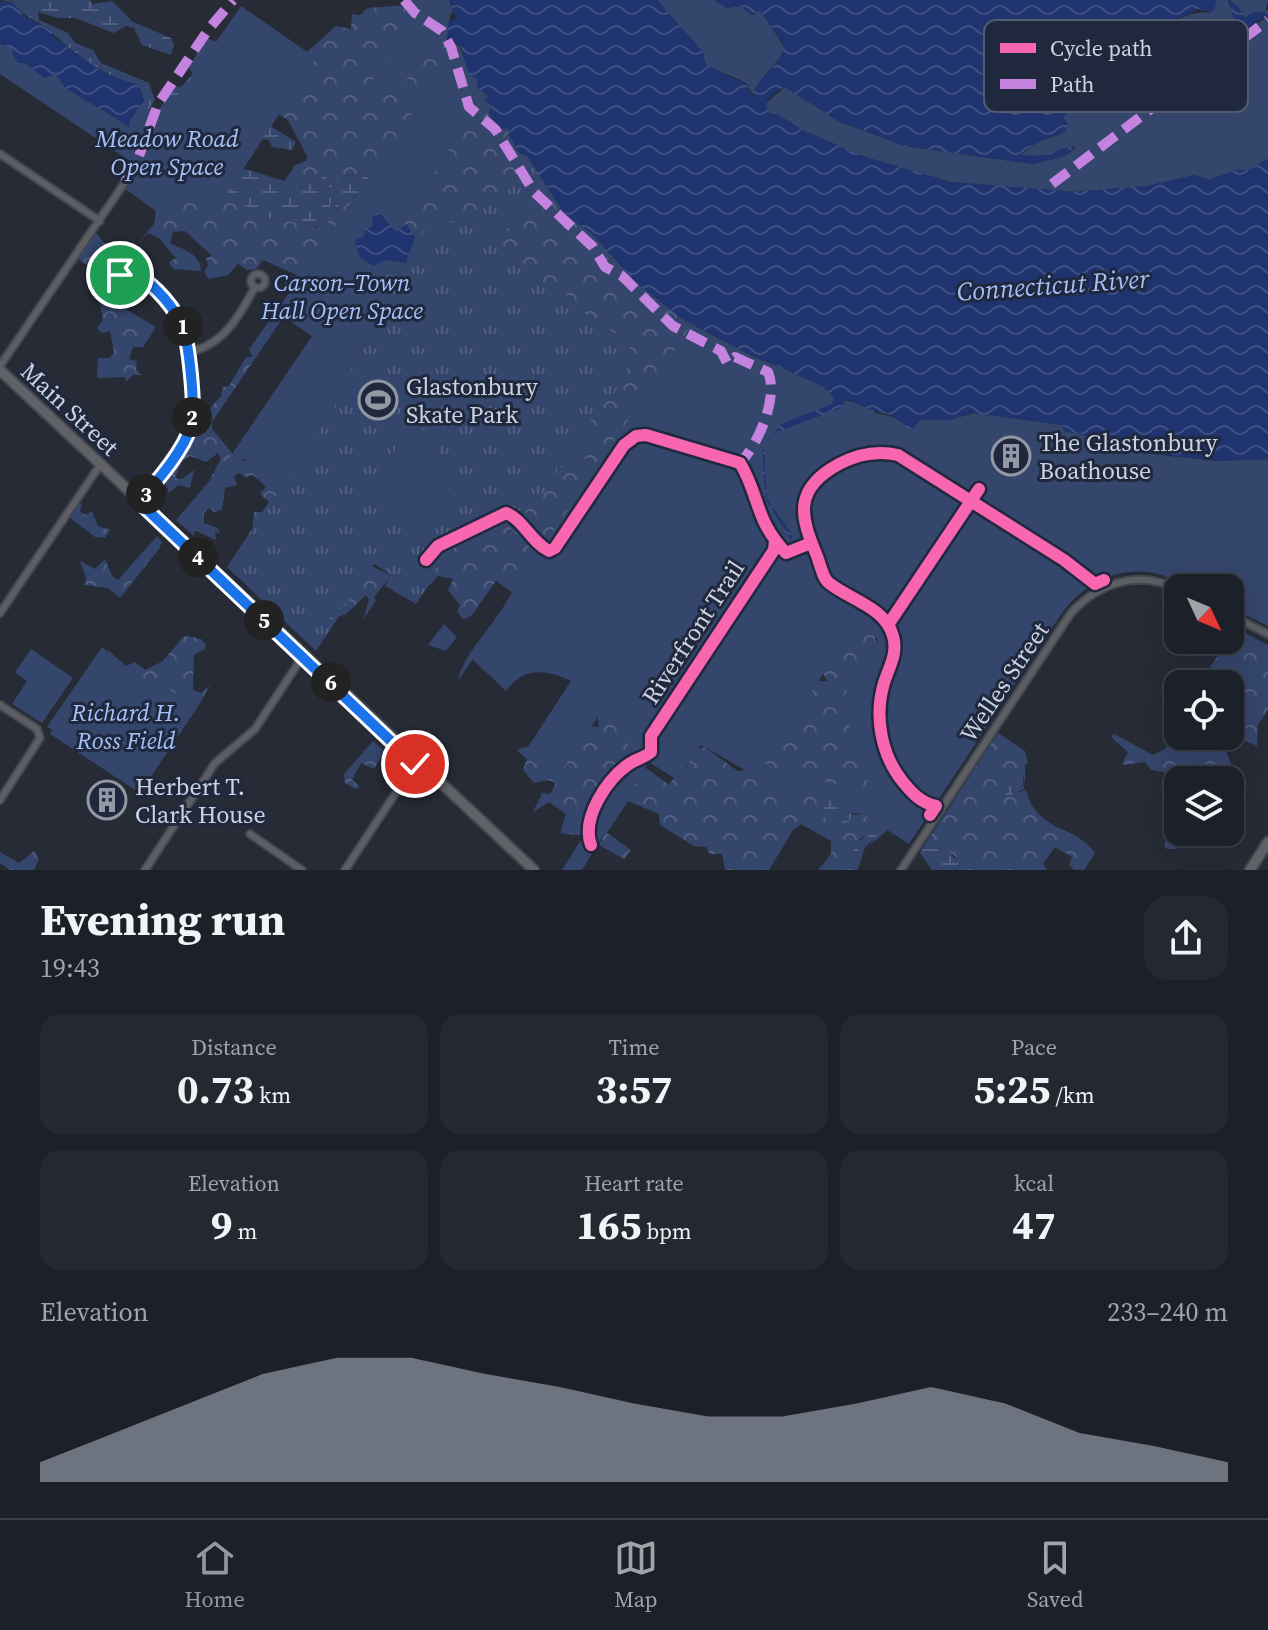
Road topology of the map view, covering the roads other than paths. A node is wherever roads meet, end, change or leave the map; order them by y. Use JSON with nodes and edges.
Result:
{"nodes":[{"id":1,"x":0,"y":154,"type":"edge"},
{"id":2,"x":125,"y":182,"type":"dead end"},
{"id":3,"x":100,"y":221,"type":"junction"},
{"id":4,"x":124,"y":270,"type":"dead end"},
{"id":5,"x":255,"y":287,"type":"dead end"},
{"id":6,"x":187,"y":352,"type":"junction"},
{"id":7,"x":0,"y":368,"type":"edge"},
{"id":8,"x":100,"y":465,"type":"junction"},
{"id":9,"x":139,"y":502,"type":"junction"},
{"id":10,"x":1164,"y":584,"type":"edge"},
{"id":11,"x":0,"y":613,"type":"edge"},
{"id":12,"x":1244,"y":622,"type":"edge"},
{"id":13,"x":1268,"y":634,"type":"edge"},
{"id":14,"x":303,"y":656,"type":"junction"},
{"id":15,"x":0,"y":705,"type":"edge"},
{"id":16,"x":416,"y":762,"type":"junction"},
{"id":17,"x":0,"y":800,"type":"edge"},
{"id":18,"x":250,"y":834,"type":"dead end"},
{"id":19,"x":1268,"y":842,"type":"edge"},
{"id":20,"x":529,"y":868,"type":"edge"},
{"id":21,"x":145,"y":870,"type":"edge"},
{"id":22,"x":302,"y":870,"type":"edge"},
{"id":23,"x":345,"y":870,"type":"edge"},
{"id":24,"x":901,"y":870,"type":"edge"},
{"id":25,"x":1250,"y":870,"type":"edge"}],
"edges":[{"from":1,"to":3,"type":"street"},
{"from":2,"to":3,"type":"street"},
{"from":3,"to":7,"type":"street"},
{"from":4,"to":6,"type":"street"},
{"from":5,"to":6,"type":"street"},
{"from":6,"to":9,"type":"street"},
{"from":7,"to":8,"type":"main road","name":"Main Street"},
{"from":8,"to":9,"type":"main road","name":"Main Street"},
{"from":8,"to":11,"type":"street"},
{"from":9,"to":14,"type":"main road","name":"Main Street"},
{"from":10,"to":24,"type":"street","name":"Welles Street"},
{"from":12,"to":13,"type":"street"},
{"from":14,"to":16,"type":"main road","name":"Main Street"},
{"from":14,"to":21,"type":"street"},
{"from":15,"to":17,"type":"street"},
{"from":16,"to":20,"type":"main road","name":"Main Street"},
{"from":16,"to":23,"type":"street"},
{"from":18,"to":22,"type":"street"},
{"from":19,"to":25,"type":"main road"}]}
